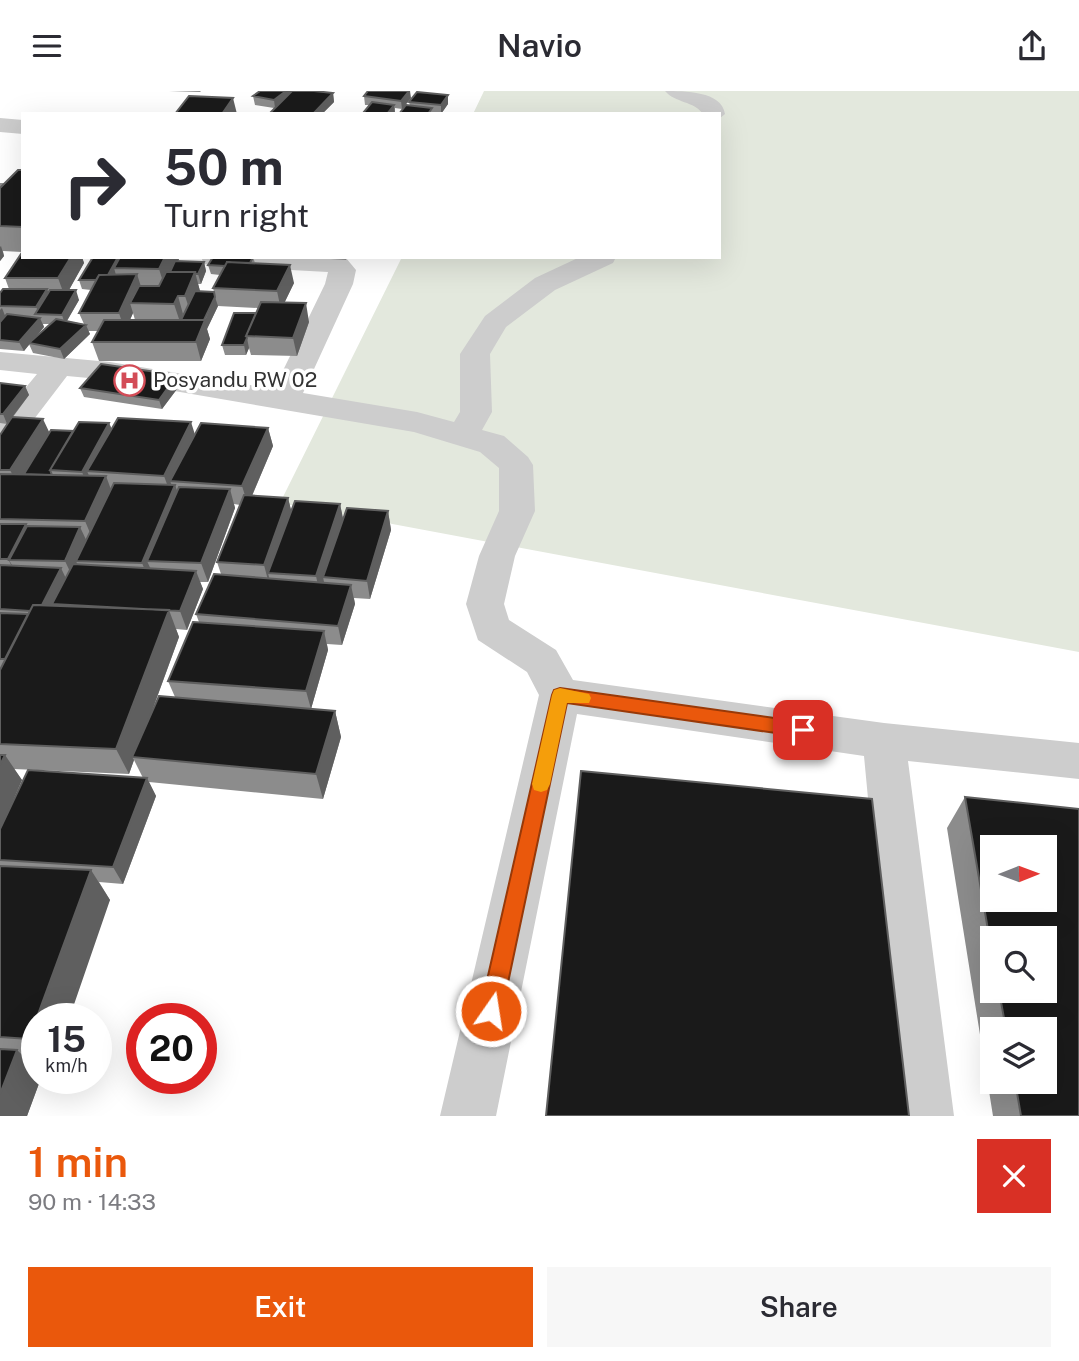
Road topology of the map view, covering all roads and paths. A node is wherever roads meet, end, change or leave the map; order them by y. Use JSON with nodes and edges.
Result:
{"nodes":[{"id":1,"x":676,"y":91,"type":"edge"},
{"id":2,"x":714,"y":112,"type":"edge"},
{"id":3,"x":0,"y":125,"type":"edge"},
{"id":4,"x":21,"y":127,"type":"edge"},
{"id":5,"x":234,"y":259,"type":"edge"},
{"id":6,"x":599,"y":259,"type":"edge"},
{"id":7,"x":0,"y":361,"type":"edge"},
{"id":8,"x":58,"y":367,"type":"junction"},
{"id":9,"x":285,"y":399,"type":"junction"},
{"id":10,"x":463,"y":434,"type":"junction"},
{"id":11,"x":0,"y":441,"type":"edge"},
{"id":12,"x":551,"y":678,"type":"junction"},
{"id":13,"x":884,"y":741,"type":"junction"},
{"id":14,"x":1079,"y":761,"type":"edge"},
{"id":15,"x":468,"y":1116,"type":"edge"},
{"id":16,"x":926,"y":1116,"type":"edge"}],
"edges":[{"from":1,"to":2,"type":"street"},
{"from":3,"to":4,"type":"street"},
{"from":5,"to":9,"type":"street"},
{"from":6,"to":10,"type":"street"},
{"from":7,"to":8,"type":"street"},
{"from":8,"to":9,"type":"street"},
{"from":8,"to":11,"type":"street"},
{"from":9,"to":10,"type":"street"},
{"from":10,"to":12,"type":"street"},
{"from":12,"to":13,"type":"street"},
{"from":12,"to":15,"type":"street"},
{"from":13,"to":14,"type":"street"},
{"from":13,"to":16,"type":"street"}]}
